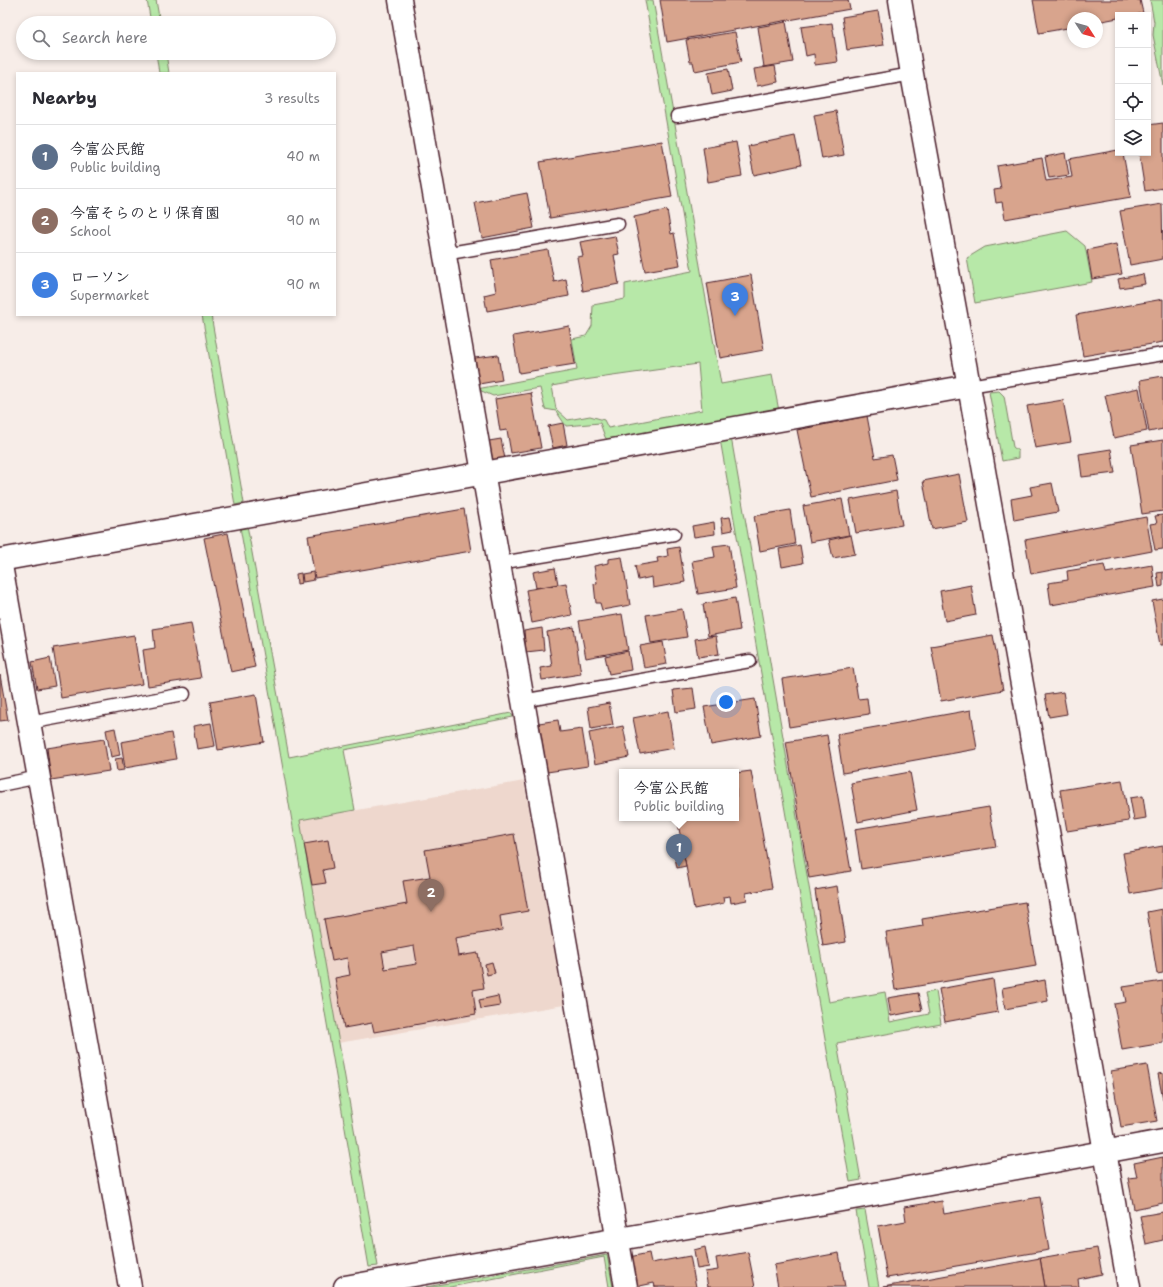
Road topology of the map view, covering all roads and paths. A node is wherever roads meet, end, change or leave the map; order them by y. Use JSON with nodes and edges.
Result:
{"nodes":[{"id":1,"x":400,"y":0,"type":"edge"},
{"id":2,"x":900,"y":0,"type":"edge"},
{"id":3,"x":912,"y":74,"type":"junction"},
{"id":4,"x":677,"y":116,"type":"dead end"},
{"id":5,"x":618,"y":224,"type":"dead end"},
{"id":6,"x":444,"y":254,"type":"junction"},
{"id":7,"x":1163,"y":354,"type":"edge"},
{"id":8,"x":969,"y":386,"type":"junction"},
{"id":9,"x":483,"y":474,"type":"junction"},
{"id":10,"x":674,"y":534,"type":"dead end"},
{"id":11,"x":500,"y":563,"type":"junction"},
{"id":12,"x":7,"y":639,"type":"edge"},
{"id":13,"x":750,"y":661,"type":"dead end"},
{"id":14,"x":184,"y":694,"type":"dead end"},
{"id":15,"x":522,"y":701,"type":"junction"},
{"id":16,"x":29,"y":723,"type":"junction"},
{"id":17,"x":39,"y":777,"type":"junction"},
{"id":18,"x":0,"y":785,"type":"edge"},
{"id":19,"x":1163,"y":1141,"type":"edge"},
{"id":20,"x":1104,"y":1151,"type":"junction"},
{"id":21,"x":618,"y":1239,"type":"junction"},
{"id":22,"x":130,"y":1287,"type":"edge"},
{"id":23,"x":345,"y":1287,"type":"edge"},
{"id":24,"x":626,"y":1287,"type":"edge"},
{"id":25,"x":1129,"y":1287,"type":"edge"}],
"edges":[{"from":1,"to":6,"type":"street"},
{"from":2,"to":3,"type":"street"},
{"from":3,"to":4,"type":"lane"},
{"from":3,"to":8,"type":"street"},
{"from":5,"to":6,"type":"lane"},
{"from":6,"to":9,"type":"street"},
{"from":7,"to":8,"type":"lane"},
{"from":8,"to":9,"type":"street"},
{"from":8,"to":20,"type":"street"},
{"from":9,"to":11,"type":"street"},
{"from":9,"to":12,"type":"street"},
{"from":10,"to":11,"type":"lane"},
{"from":11,"to":15,"type":"street"},
{"from":12,"to":16,"type":"street"},
{"from":13,"to":15,"type":"lane"},
{"from":14,"to":16,"type":"lane"},
{"from":15,"to":21,"type":"street"},
{"from":16,"to":17,"type":"street"},
{"from":17,"to":18,"type":"lane"},
{"from":17,"to":22,"type":"street"},
{"from":19,"to":20,"type":"street"},
{"from":20,"to":21,"type":"street"},
{"from":20,"to":25,"type":"street"},
{"from":21,"to":23,"type":"street"},
{"from":21,"to":24,"type":"street"}]}
